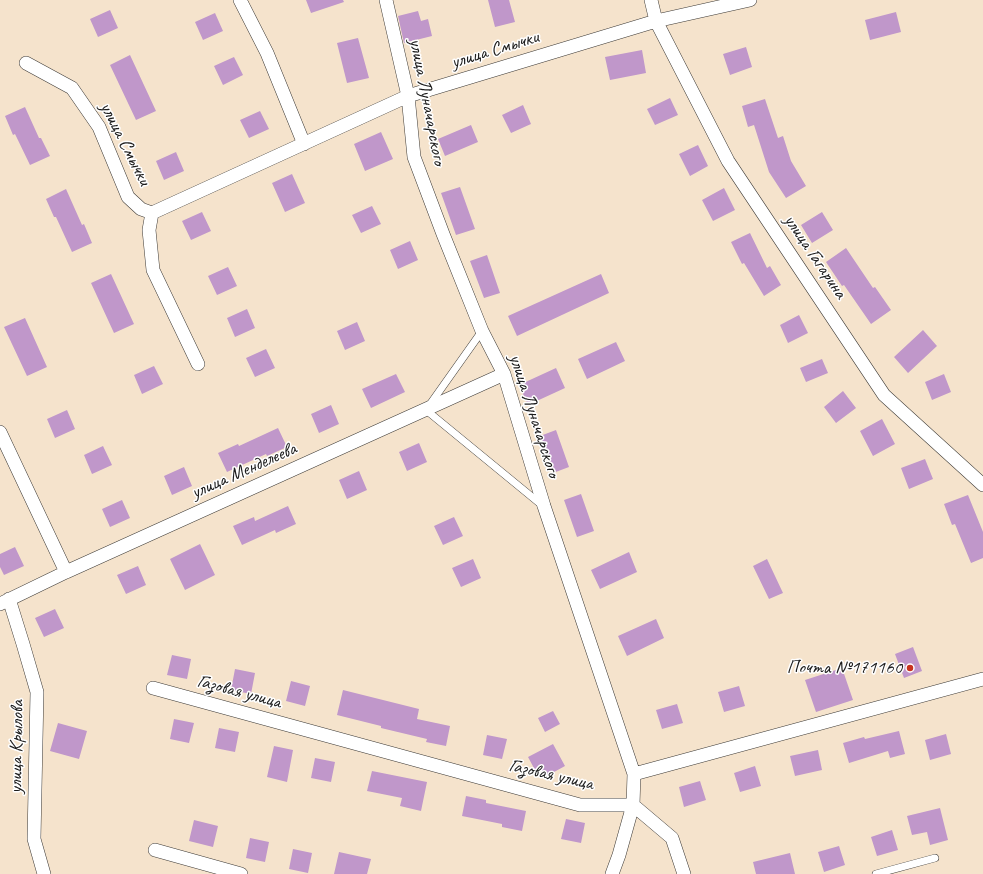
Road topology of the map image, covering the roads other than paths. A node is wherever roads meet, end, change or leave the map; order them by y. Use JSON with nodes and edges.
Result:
{"nodes":[{"id":1,"x":240,"y":0,"type":"edge"},
{"id":2,"x":386,"y":0,"type":"edge"},
{"id":3,"x":651,"y":0,"type":"edge"},
{"id":4,"x":750,"y":0,"type":"edge"},
{"id":5,"x":656,"y":21,"type":"junction"},
{"id":6,"x":26,"y":63,"type":"dead end"},
{"id":7,"x":408,"y":96,"type":"junction"},
{"id":8,"x":304,"y":144,"type":"junction"},
{"id":9,"x":152,"y":214,"type":"junction"},
{"id":10,"x":482,"y":331,"type":"junction"},
{"id":11,"x":198,"y":364,"type":"dead end"},
{"id":12,"x":504,"y":374,"type":"junction"},
{"id":13,"x":426,"y":410,"type":"junction"},
{"id":14,"x":0,"y":432,"type":"edge"},
{"id":15,"x":983,"y":485,"type":"edge"},
{"id":16,"x":544,"y":506,"type":"junction"},
{"id":17,"x":66,"y":572,"type":"junction"},
{"id":18,"x":4,"y":602,"type":"edge"},
{"id":19,"x":983,"y":679,"type":"edge"},
{"id":20,"x":153,"y":688,"type":"dead end"},
{"id":21,"x":634,"y":774,"type":"junction"},
{"id":22,"x":633,"y":805,"type":"junction"},
{"id":23,"x":155,"y":850,"type":"dead end"},
{"id":24,"x":935,"y":858,"type":"dead end"},
{"id":25,"x":44,"y":874,"type":"edge"},
{"id":26,"x":241,"y":874,"type":"edge"},
{"id":27,"x":612,"y":874,"type":"edge"},
{"id":28,"x":684,"y":874,"type":"edge"},
{"id":29,"x":876,"y":874,"type":"edge"}],
"edges":[{"from":1,"to":8,"type":"street"},
{"from":2,"to":7,"type":"street","name":"улица Луначарского"},
{"from":3,"to":5,"type":"street","name":"улица Гагарина"},
{"from":4,"to":5,"type":"street","name":"улица Смычки"},
{"from":5,"to":7,"type":"street","name":"улица Смычки"},
{"from":5,"to":15,"type":"street","name":"улица Гагарина"},
{"from":6,"to":9,"type":"street","name":"улица Смычки"},
{"from":7,"to":8,"type":"street","name":"улица Смычки"},
{"from":7,"to":10,"type":"street","name":"улица Луначарского"},
{"from":8,"to":9,"type":"street","name":"улица Смычки"},
{"from":9,"to":11,"type":"street"},
{"from":10,"to":12,"type":"street","name":"улица Луначарского"},
{"from":10,"to":13,"type":"lane"},
{"from":12,"to":13,"type":"street","name":"улица Менделеева"},
{"from":12,"to":16,"type":"street","name":"улица Луначарского"},
{"from":13,"to":16,"type":"lane"},
{"from":13,"to":17,"type":"street","name":"улица Менделеева"},
{"from":14,"to":17,"type":"street"},
{"from":16,"to":21,"type":"street","name":"улица Луначарского"},
{"from":17,"to":18,"type":"street","name":"улица Менделеева"},
{"from":18,"to":25,"type":"street","name":"улица Крылова"},
{"from":19,"to":21,"type":"street"},
{"from":20,"to":22,"type":"street","name":"Газовая улица"},
{"from":21,"to":22,"type":"street"},
{"from":22,"to":27,"type":"street"},
{"from":22,"to":28,"type":"street"},
{"from":23,"to":26,"type":"street"},
{"from":24,"to":29,"type":"lane"}]}
